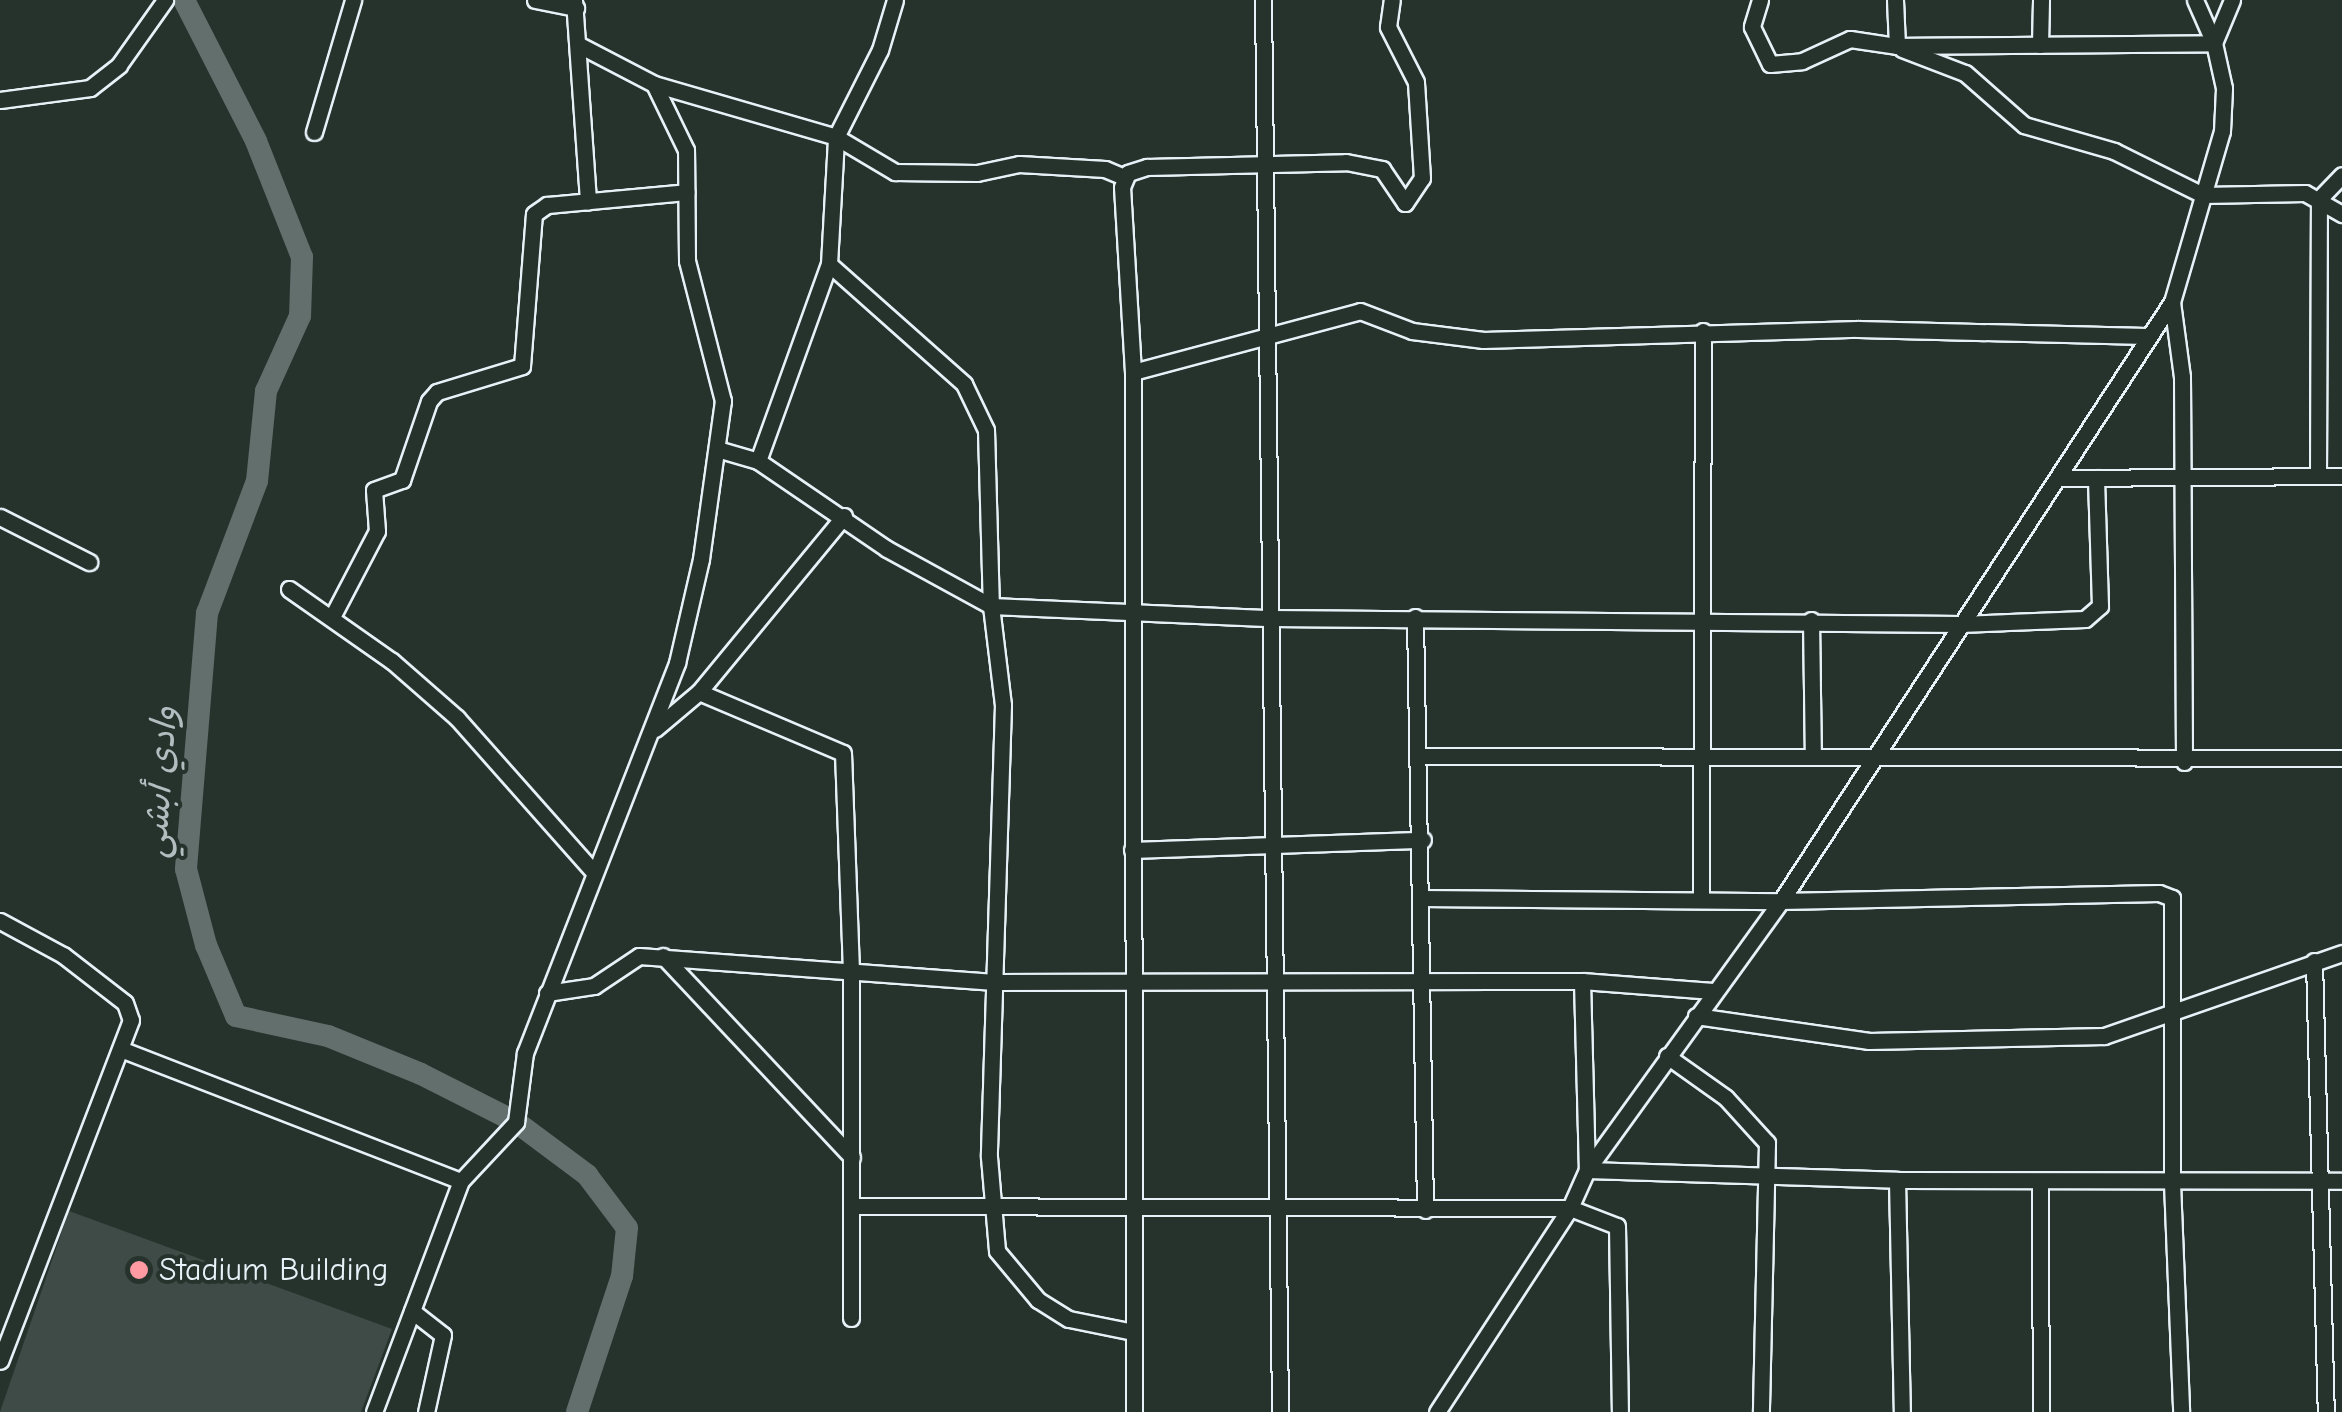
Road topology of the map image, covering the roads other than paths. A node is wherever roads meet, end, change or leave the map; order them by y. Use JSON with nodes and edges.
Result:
{"nodes":[{"id":1,"x":166,"y":0,"type":"edge"},
{"id":2,"x":353,"y":0,"type":"edge"},
{"id":3,"x":535,"y":0,"type":"edge"},
{"id":4,"x":896,"y":0,"type":"edge"},
{"id":5,"x":1262,"y":0,"type":"edge"},
{"id":6,"x":1392,"y":0,"type":"edge"},
{"id":7,"x":1760,"y":0,"type":"edge"},
{"id":8,"x":1895,"y":0,"type":"edge"},
{"id":9,"x":2041,"y":0,"type":"edge"},
{"id":10,"x":2195,"y":0,"type":"edge"},
{"id":11,"x":2232,"y":0,"type":"edge"},
{"id":12,"x":575,"y":4,"type":"edge"},
{"id":13,"x":2214,"y":43,"type":"junction"},
{"id":14,"x":579,"y":45,"type":"junction"},
{"id":15,"x":2040,"y":45,"type":"junction"},
{"id":16,"x":1897,"y":46,"type":"junction"},
{"id":17,"x":654,"y":84,"type":"junction"},
{"id":18,"x":0,"y":100,"type":"edge"},
{"id":19,"x":314,"y":132,"type":"dead end"},
{"id":20,"x":836,"y":137,"type":"junction"},
{"id":21,"x":1268,"y":163,"type":"junction"},
{"id":22,"x":2342,"y":175,"type":"edge"},
{"id":23,"x":1124,"y":178,"type":"junction"},
{"id":24,"x":686,"y":192,"type":"junction"},
{"id":25,"x":2203,"y":196,"type":"junction"},
{"id":26,"x":2319,"y":199,"type":"junction"},
{"id":27,"x":588,"y":202,"type":"junction"},
{"id":28,"x":2342,"y":214,"type":"edge"},
{"id":29,"x":829,"y":264,"type":"junction"},
{"id":30,"x":2172,"y":302,"type":"junction"},
{"id":31,"x":1704,"y":331,"type":"junction"},
{"id":32,"x":1265,"y":335,"type":"junction"},
{"id":33,"x":2146,"y":336,"type":"junction"},
{"id":34,"x":1133,"y":372,"type":"junction"},
{"id":35,"x":717,"y":450,"type":"junction"},
{"id":36,"x":758,"y":461,"type":"junction"},
{"id":37,"x":2179,"y":476,"type":"junction"},
{"id":38,"x":2318,"y":476,"type":"junction"},
{"id":39,"x":2342,"y":476,"type":"edge"},
{"id":40,"x":2060,"y":478,"type":"junction"},
{"id":41,"x":2096,"y":478,"type":"junction"},
{"id":42,"x":844,"y":516,"type":"junction"},
{"id":43,"x":0,"y":517,"type":"edge"},
{"id":44,"x":89,"y":562,"type":"dead end"},
{"id":45,"x":289,"y":589,"type":"dead end"},
{"id":46,"x":990,"y":606,"type":"junction"},
{"id":47,"x":1134,"y":612,"type":"junction"},
{"id":48,"x":332,"y":617,"type":"junction"},
{"id":49,"x":1415,"y":617,"type":"junction"},
{"id":50,"x":1704,"y":617,"type":"junction"},
{"id":51,"x":1271,"y":618,"type":"junction"},
{"id":52,"x":1811,"y":620,"type":"junction"},
{"id":53,"x":1960,"y":624,"type":"junction"},
{"id":54,"x":698,"y":692,"type":"junction"},
{"id":55,"x":651,"y":732,"type":"junction"},
{"id":56,"x":1704,"y":755,"type":"junction"},
{"id":57,"x":1417,"y":756,"type":"junction"},
{"id":58,"x":1813,"y":756,"type":"junction"},
{"id":59,"x":1870,"y":758,"type":"junction"},
{"id":60,"x":2342,"y":758,"type":"edge"},
{"id":61,"x":2184,"y":762,"type":"junction"},
{"id":62,"x":1422,"y":840,"type":"junction"},
{"id":63,"x":1272,"y":844,"type":"junction"},
{"id":64,"x":1132,"y":850,"type":"junction"},
{"id":65,"x":592,"y":870,"type":"junction"},
{"id":66,"x":1421,"y":898,"type":"junction"},
{"id":67,"x":1701,"y":898,"type":"junction"},
{"id":68,"x":1781,"y":901,"type":"junction"},
{"id":69,"x":0,"y":921,"type":"edge"},
{"id":70,"x":2342,"y":953,"type":"edge"},
{"id":71,"x":663,"y":956,"type":"junction"},
{"id":72,"x":2314,"y":961,"type":"junction"},
{"id":73,"x":852,"y":972,"type":"junction"},
{"id":74,"x":1133,"y":979,"type":"junction"},
{"id":75,"x":1421,"y":980,"type":"junction"},
{"id":76,"x":1582,"y":981,"type":"junction"},
{"id":77,"x":991,"y":982,"type":"junction"},
{"id":78,"x":1274,"y":984,"type":"junction"},
{"id":79,"x":1713,"y":991,"type":"junction"},
{"id":80,"x":547,"y":993,"type":"junction"},
{"id":81,"x":2171,"y":1014,"type":"junction"},
{"id":82,"x":1696,"y":1016,"type":"junction"},
{"id":83,"x":122,"y":1050,"type":"junction"},
{"id":84,"x":1667,"y":1056,"type":"junction"},
{"id":85,"x":852,"y":1157,"type":"junction"},
{"id":86,"x":1587,"y":1170,"type":"junction"},
{"id":87,"x":1762,"y":1172,"type":"junction"},
{"id":88,"x":1897,"y":1180,"type":"junction"},
{"id":89,"x":2040,"y":1181,"type":"junction"},
{"id":90,"x":2317,"y":1181,"type":"junction"},
{"id":91,"x":2342,"y":1181,"type":"edge"},
{"id":92,"x":461,"y":1182,"type":"junction"},
{"id":93,"x":2172,"y":1183,"type":"junction"},
{"id":94,"x":854,"y":1206,"type":"junction"},
{"id":95,"x":1570,"y":1208,"type":"junction"},
{"id":96,"x":1135,"y":1209,"type":"junction"},
{"id":97,"x":1278,"y":1209,"type":"junction"},
{"id":98,"x":1425,"y":1210,"type":"junction"},
{"id":99,"x":992,"y":1211,"type":"junction"},
{"id":100,"x":412,"y":1310,"type":"junction"},
{"id":101,"x":851,"y":1318,"type":"dead end"},
{"id":102,"x":1133,"y":1332,"type":"junction"},
{"id":103,"x":0,"y":1361,"type":"edge"},
{"id":104,"x":374,"y":1412,"type":"edge"},
{"id":105,"x":426,"y":1412,"type":"edge"},
{"id":106,"x":1134,"y":1412,"type":"edge"},
{"id":107,"x":1280,"y":1412,"type":"edge"},
{"id":108,"x":1437,"y":1412,"type":"edge"},
{"id":109,"x":1620,"y":1412,"type":"edge"},
{"id":110,"x":1761,"y":1412,"type":"edge"},
{"id":111,"x":1902,"y":1412,"type":"edge"},
{"id":112,"x":2041,"y":1412,"type":"edge"},
{"id":113,"x":2181,"y":1412,"type":"edge"},
{"id":114,"x":2326,"y":1412,"type":"edge"}],
"edges":[{"from":1,"to":18,"type":"street"},
{"from":2,"to":19,"type":"street"},
{"from":3,"to":12,"type":"street"},
{"from":4,"to":20,"type":"street"},
{"from":5,"to":21,"type":"street"},
{"from":6,"to":21,"type":"street"},
{"from":7,"to":16,"type":"street"},
{"from":8,"to":16,"type":"street"},
{"from":9,"to":15,"type":"street"},
{"from":10,"to":13,"type":"street"},
{"from":11,"to":13,"type":"street"},
{"from":12,"to":14,"type":"street"},
{"from":13,"to":15,"type":"street"},
{"from":13,"to":25,"type":"street"},
{"from":14,"to":17,"type":"street"},
{"from":14,"to":27,"type":"street"},
{"from":15,"to":16,"type":"street"},
{"from":16,"to":25,"type":"street"},
{"from":17,"to":20,"type":"street"},
{"from":17,"to":24,"type":"street"},
{"from":20,"to":23,"type":"street"},
{"from":20,"to":29,"type":"street"},
{"from":21,"to":23,"type":"street"},
{"from":21,"to":32,"type":"street"},
{"from":22,"to":26,"type":"street"},
{"from":23,"to":34,"type":"street"},
{"from":24,"to":27,"type":"street"},
{"from":24,"to":35,"type":"street"},
{"from":25,"to":26,"type":"street"},
{"from":25,"to":30,"type":"street"},
{"from":26,"to":28,"type":"street"},
{"from":26,"to":38,"type":"street"},
{"from":27,"to":48,"type":"street"},
{"from":29,"to":36,"type":"street"},
{"from":29,"to":46,"type":"street"},
{"from":30,"to":33,"type":"street"},
{"from":30,"to":37,"type":"street"},
{"from":31,"to":32,"type":"street"},
{"from":31,"to":33,"type":"street"},
{"from":31,"to":50,"type":"street"},
{"from":32,"to":34,"type":"street"},
{"from":32,"to":51,"type":"street"},
{"from":33,"to":40,"type":"street"},
{"from":34,"to":47,"type":"street"},
{"from":35,"to":36,"type":"street"},
{"from":35,"to":55,"type":"street"},
{"from":36,"to":42,"type":"street"},
{"from":37,"to":38,"type":"street"},
{"from":37,"to":41,"type":"street"},
{"from":37,"to":61,"type":"street"},
{"from":38,"to":39,"type":"street"},
{"from":40,"to":41,"type":"street"},
{"from":40,"to":53,"type":"street"},
{"from":41,"to":53,"type":"street"},
{"from":42,"to":46,"type":"street"},
{"from":42,"to":54,"type":"street"},
{"from":43,"to":44,"type":"street"},
{"from":45,"to":48,"type":"street"},
{"from":46,"to":47,"type":"street"},
{"from":46,"to":77,"type":"street"},
{"from":47,"to":51,"type":"street"},
{"from":47,"to":64,"type":"street"},
{"from":48,"to":65,"type":"street"},
{"from":49,"to":50,"type":"street"},
{"from":49,"to":51,"type":"street"},
{"from":49,"to":57,"type":"street"},
{"from":50,"to":52,"type":"street"},
{"from":50,"to":56,"type":"street"},
{"from":51,"to":63,"type":"street"},
{"from":52,"to":53,"type":"street"},
{"from":52,"to":58,"type":"street"},
{"from":53,"to":59,"type":"street"},
{"from":54,"to":55,"type":"street"},
{"from":54,"to":73,"type":"street"},
{"from":55,"to":65,"type":"street"},
{"from":56,"to":57,"type":"street"},
{"from":56,"to":58,"type":"street"},
{"from":56,"to":67,"type":"street"},
{"from":57,"to":62,"type":"street"},
{"from":58,"to":59,"type":"street"},
{"from":59,"to":61,"type":"street"},
{"from":59,"to":68,"type":"street"},
{"from":60,"to":61,"type":"street"},
{"from":62,"to":63,"type":"street"},
{"from":62,"to":66,"type":"street"},
{"from":63,"to":64,"type":"street"},
{"from":63,"to":78,"type":"street"},
{"from":64,"to":74,"type":"street"},
{"from":65,"to":80,"type":"street"},
{"from":66,"to":67,"type":"street"},
{"from":66,"to":75,"type":"street"},
{"from":67,"to":68,"type":"street"},
{"from":68,"to":79,"type":"street"},
{"from":68,"to":81,"type":"street"},
{"from":69,"to":83,"type":"street"},
{"from":70,"to":72,"type":"street"},
{"from":71,"to":73,"type":"street"},
{"from":71,"to":80,"type":"street"},
{"from":71,"to":85,"type":"street"},
{"from":72,"to":81,"type":"street"},
{"from":72,"to":90,"type":"street"},
{"from":73,"to":77,"type":"street"},
{"from":73,"to":85,"type":"street"},
{"from":74,"to":77,"type":"street"},
{"from":74,"to":78,"type":"street"},
{"from":74,"to":96,"type":"street"},
{"from":75,"to":76,"type":"street"},
{"from":75,"to":78,"type":"street"},
{"from":75,"to":98,"type":"street"},
{"from":76,"to":79,"type":"street"},
{"from":76,"to":86,"type":"street"},
{"from":77,"to":99,"type":"street"},
{"from":78,"to":97,"type":"street"},
{"from":79,"to":82,"type":"street"},
{"from":80,"to":92,"type":"street"},
{"from":81,"to":82,"type":"street"},
{"from":81,"to":93,"type":"street"},
{"from":82,"to":84,"type":"street"},
{"from":83,"to":92,"type":"street"},
{"from":83,"to":103,"type":"street"},
{"from":84,"to":86,"type":"street"},
{"from":84,"to":87,"type":"street"},
{"from":85,"to":94,"type":"street"},
{"from":86,"to":87,"type":"street"},
{"from":86,"to":95,"type":"street"},
{"from":87,"to":88,"type":"street"},
{"from":87,"to":110,"type":"street"},
{"from":88,"to":89,"type":"street"},
{"from":88,"to":111,"type":"street"},
{"from":89,"to":93,"type":"street"},
{"from":89,"to":112,"type":"street"},
{"from":90,"to":91,"type":"street"},
{"from":90,"to":93,"type":"street"},
{"from":90,"to":114,"type":"street"},
{"from":92,"to":100,"type":"street"},
{"from":93,"to":113,"type":"street"},
{"from":94,"to":99,"type":"street"},
{"from":94,"to":101,"type":"street"},
{"from":95,"to":98,"type":"street"},
{"from":95,"to":108,"type":"street"},
{"from":95,"to":109,"type":"street"},
{"from":96,"to":97,"type":"street"},
{"from":96,"to":99,"type":"street"},
{"from":96,"to":102,"type":"street"},
{"from":97,"to":98,"type":"street"},
{"from":97,"to":107,"type":"street"},
{"from":99,"to":102,"type":"street"},
{"from":100,"to":104,"type":"street"},
{"from":100,"to":105,"type":"street"},
{"from":102,"to":106,"type":"street"}]}
